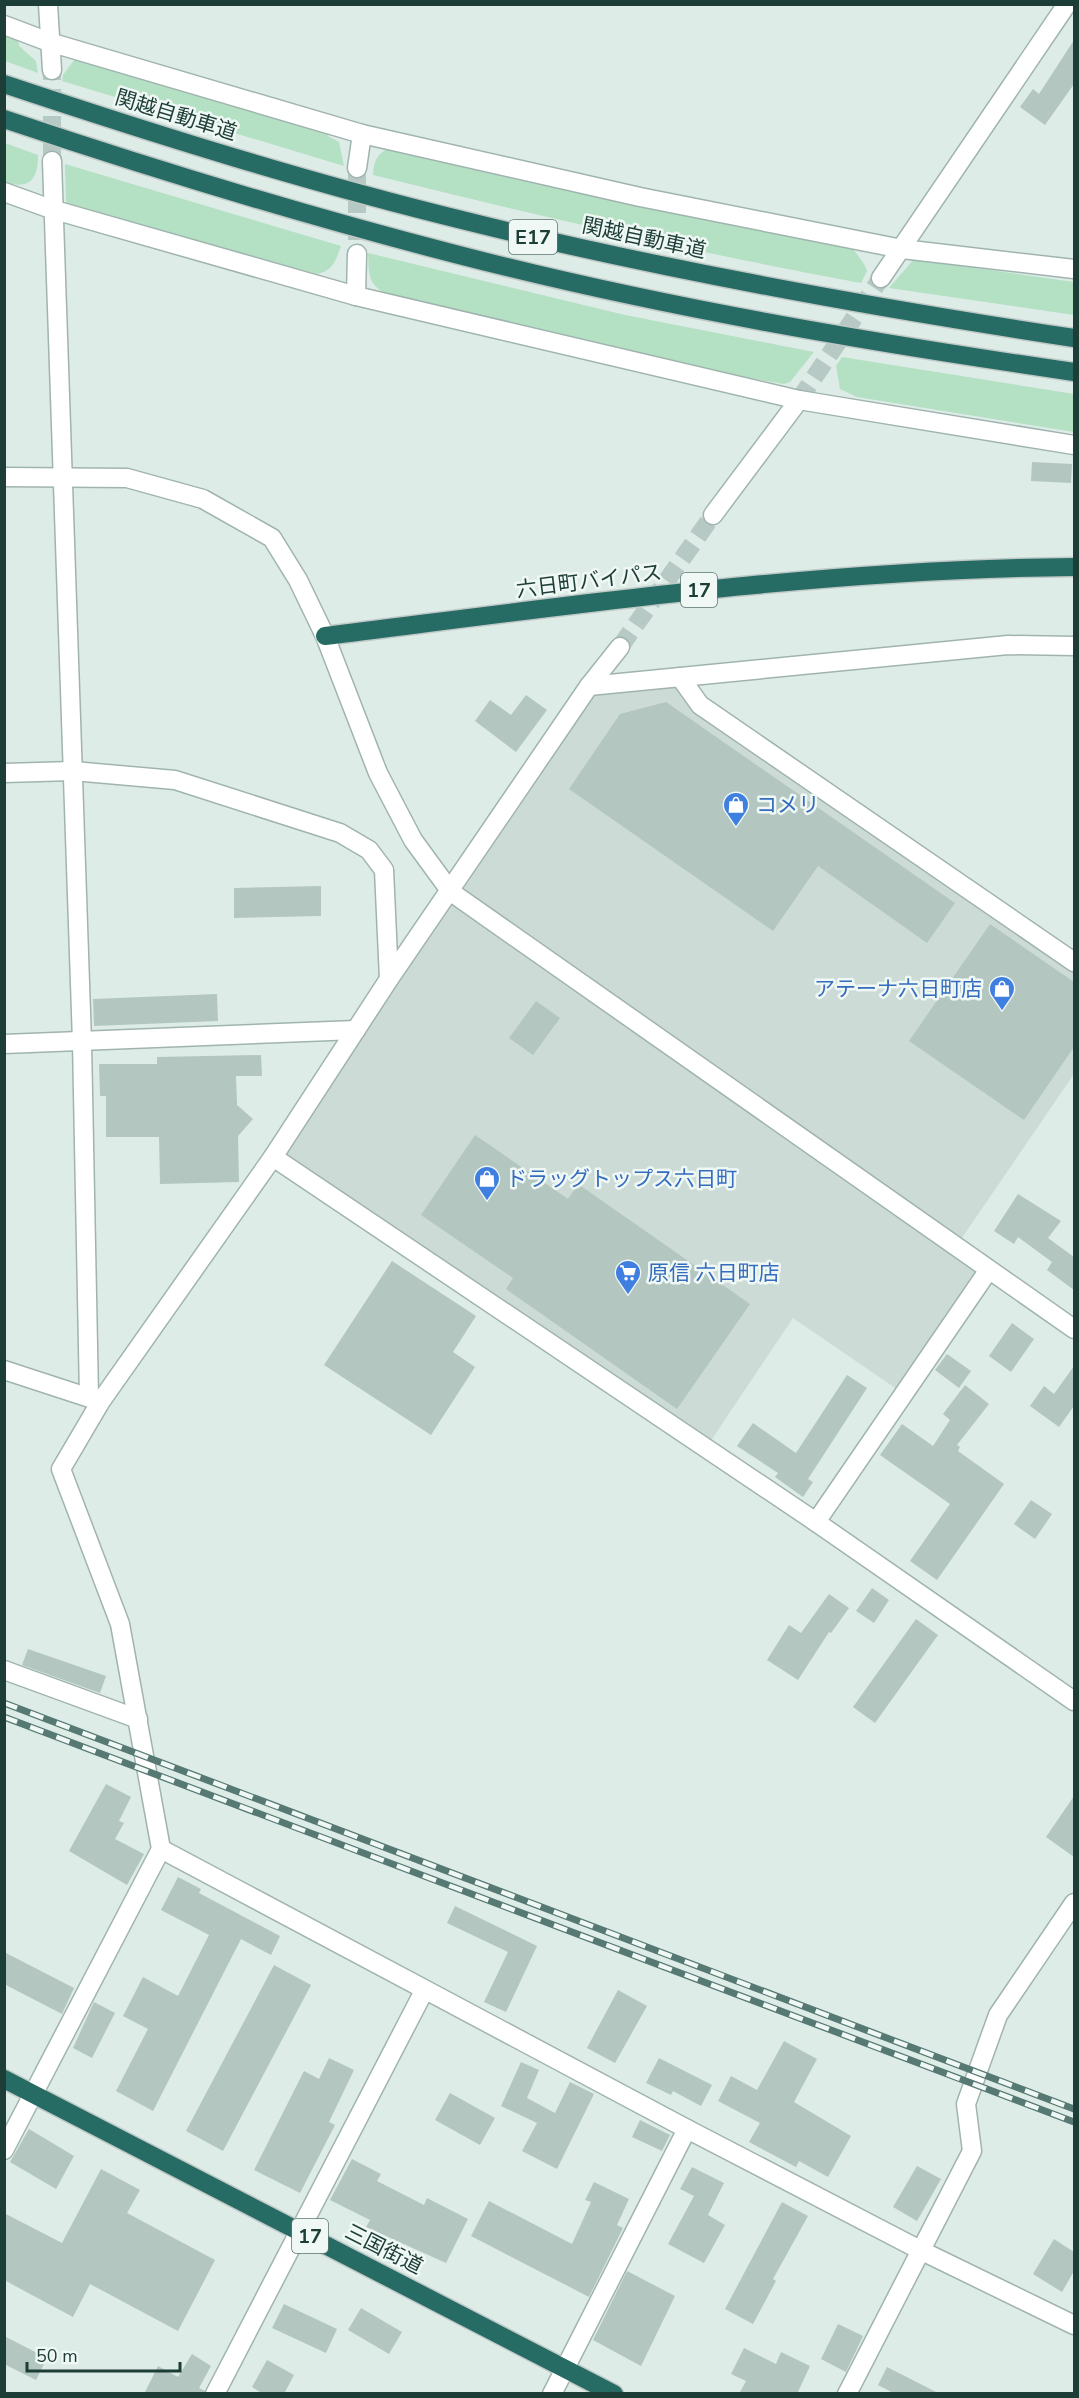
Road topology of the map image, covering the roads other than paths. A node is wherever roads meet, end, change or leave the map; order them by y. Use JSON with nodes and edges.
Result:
{"nodes":[{"id":1,"x":48,"y":4,"type":"edge"},
{"id":2,"x":1067,"y":4,"type":"edge"},
{"id":3,"x":4,"y":25,"type":"edge"},
{"id":4,"x":50,"y":42,"type":"junction"},
{"id":5,"x":52,"y":70,"type":"tunnel mouth"},
{"id":6,"x":4,"y":84,"type":"edge"},
{"id":7,"x":4,"y":119,"type":"edge"},
{"id":8,"x":362,"y":134,"type":"junction"},
{"id":9,"x":52,"y":161,"type":"tunnel mouth"},
{"id":10,"x":357,"y":168,"type":"tunnel mouth"},
{"id":11,"x":4,"y":192,"type":"edge"},
{"id":12,"x":51,"y":209,"type":"junction"},
{"id":13,"x":902,"y":249,"type":"junction"},
{"id":14,"x":357,"y":254,"type":"tunnel mouth"},
{"id":15,"x":1074,"y":269,"type":"edge"},
{"id":16,"x":881,"y":278,"type":"tunnel mouth"},
{"id":17,"x":356,"y":296,"type":"junction"},
{"id":18,"x":1074,"y":338,"type":"edge"},
{"id":19,"x":1074,"y":372,"type":"edge"},
{"id":20,"x":799,"y":400,"type":"junction"},
{"id":21,"x":1074,"y":445,"type":"edge"},
{"id":22,"x":62,"y":475,"type":"junction"},
{"id":23,"x":4,"y":477,"type":"edge"},
{"id":24,"x":713,"y":515,"type":"tunnel mouth"},
{"id":25,"x":1074,"y":567,"type":"edge"},
{"id":26,"x":325,"y":636,"type":"junction"},
{"id":27,"x":1074,"y":646,"type":"edge"},
{"id":28,"x":620,"y":647,"type":"tunnel mouth"},
{"id":29,"x":680,"y":677,"type":"junction"},
{"id":30,"x":590,"y":686,"type":"junction"},
{"id":31,"x":73,"y":771,"type":"junction"},
{"id":32,"x":4,"y":773,"type":"edge"},
{"id":33,"x":451,"y":892,"type":"junction"},
{"id":34,"x":1074,"y":962,"type":"edge"},
{"id":35,"x":389,"y":979,"type":"junction"},
{"id":36,"x":356,"y":1030,"type":"junction"},
{"id":37,"x":82,"y":1042,"type":"junction"},
{"id":38,"x":4,"y":1044,"type":"edge"},
{"id":39,"x":273,"y":1157,"type":"junction"},
{"id":40,"x":988,"y":1271,"type":"junction"},
{"id":41,"x":1074,"y":1329,"type":"edge"},
{"id":42,"x":4,"y":1370,"type":"edge"},
{"id":43,"x":95,"y":1399,"type":"junction"},
{"id":44,"x":816,"y":1522,"type":"junction"},
{"id":45,"x":4,"y":1670,"type":"edge"},
{"id":46,"x":1074,"y":1701,"type":"edge"},
{"id":47,"x":138,"y":1719,"type":"junction"},
{"id":48,"x":161,"y":1849,"type":"junction"},
{"id":49,"x":1074,"y":1903,"type":"edge"},
{"id":50,"x":424,"y":1991,"type":"junction"},
{"id":51,"x":4,"y":2079,"type":"edge"},
{"id":52,"x":33,"y":2095,"type":"junction"},
{"id":53,"x":687,"y":2129,"type":"junction"},
{"id":54,"x":4,"y":2150,"type":"edge"},
{"id":55,"x":302,"y":2232,"type":"junction"},
{"id":56,"x":922,"y":2251,"type":"junction"},
{"id":57,"x":1074,"y":2325,"type":"edge"},
{"id":58,"x":565,"y":2368,"type":"junction"},
{"id":59,"x":215,"y":2394,"type":"edge"},
{"id":60,"x":552,"y":2394,"type":"edge"},
{"id":61,"x":614,"y":2394,"type":"edge"},
{"id":62,"x":847,"y":2394,"type":"edge"}],
"edges":[{"from":1,"to":4,"type":"street"},
{"from":2,"to":13,"type":"street"},
{"from":3,"to":4,"type":"street"},
{"from":4,"to":5,"type":"street"},
{"from":4,"to":8,"type":"street"},
{"from":6,"to":18,"type":"highway","name":"関越自動車道","number":"E17"},
{"from":7,"to":19,"type":"highway","number":"E17"},
{"from":8,"to":10,"type":"street"},
{"from":8,"to":13,"type":"street"},
{"from":9,"to":12,"type":"street"},
{"from":11,"to":12,"type":"street"},
{"from":12,"to":17,"type":"street"},
{"from":12,"to":22,"type":"street"},
{"from":13,"to":15,"type":"street"},
{"from":13,"to":16,"type":"street"},
{"from":14,"to":17,"type":"street"},
{"from":17,"to":20,"type":"street"},
{"from":20,"to":21,"type":"street"},
{"from":20,"to":24,"type":"street"},
{"from":22,"to":23,"type":"street"},
{"from":22,"to":26,"type":"street"},
{"from":22,"to":31,"type":"street"},
{"from":25,"to":26,"type":"highway","name":"六日町バイパス","number":"17"},
{"from":26,"to":33,"type":"street"},
{"from":27,"to":29,"type":"street"},
{"from":28,"to":30,"type":"street"},
{"from":29,"to":30,"type":"street"},
{"from":29,"to":34,"type":"street"},
{"from":30,"to":33,"type":"street"},
{"from":31,"to":32,"type":"street"},
{"from":31,"to":35,"type":"street"},
{"from":31,"to":37,"type":"street"},
{"from":33,"to":35,"type":"street"},
{"from":33,"to":40,"type":"street"},
{"from":35,"to":36,"type":"street"},
{"from":36,"to":37,"type":"street"},
{"from":36,"to":39,"type":"street"},
{"from":37,"to":38,"type":"street"},
{"from":37,"to":43,"type":"street"},
{"from":39,"to":43,"type":"street"},
{"from":39,"to":44,"type":"street"},
{"from":40,"to":41,"type":"street"},
{"from":40,"to":44,"type":"street"},
{"from":42,"to":43,"type":"street"},
{"from":43,"to":47,"type":"street"},
{"from":44,"to":46,"type":"street"},
{"from":45,"to":47,"type":"street"},
{"from":47,"to":48,"type":"street"},
{"from":48,"to":50,"type":"street"},
{"from":48,"to":52,"type":"street"},
{"from":49,"to":56,"type":"street"},
{"from":50,"to":53,"type":"street"},
{"from":50,"to":55,"type":"street"},
{"from":51,"to":52,"type":"highway","name":"三国街道","number":"17"},
{"from":52,"to":54,"type":"street"},
{"from":52,"to":55,"type":"highway","name":"三国街道","number":"17"},
{"from":53,"to":56,"type":"street"},
{"from":53,"to":58,"type":"street"},
{"from":55,"to":58,"type":"highway","name":"三国街道","number":"17"},
{"from":55,"to":59,"type":"street"},
{"from":56,"to":57,"type":"street"},
{"from":56,"to":62,"type":"street"},
{"from":58,"to":60,"type":"street"},
{"from":58,"to":61,"type":"highway","name":"三国街道","number":"17"}]}
